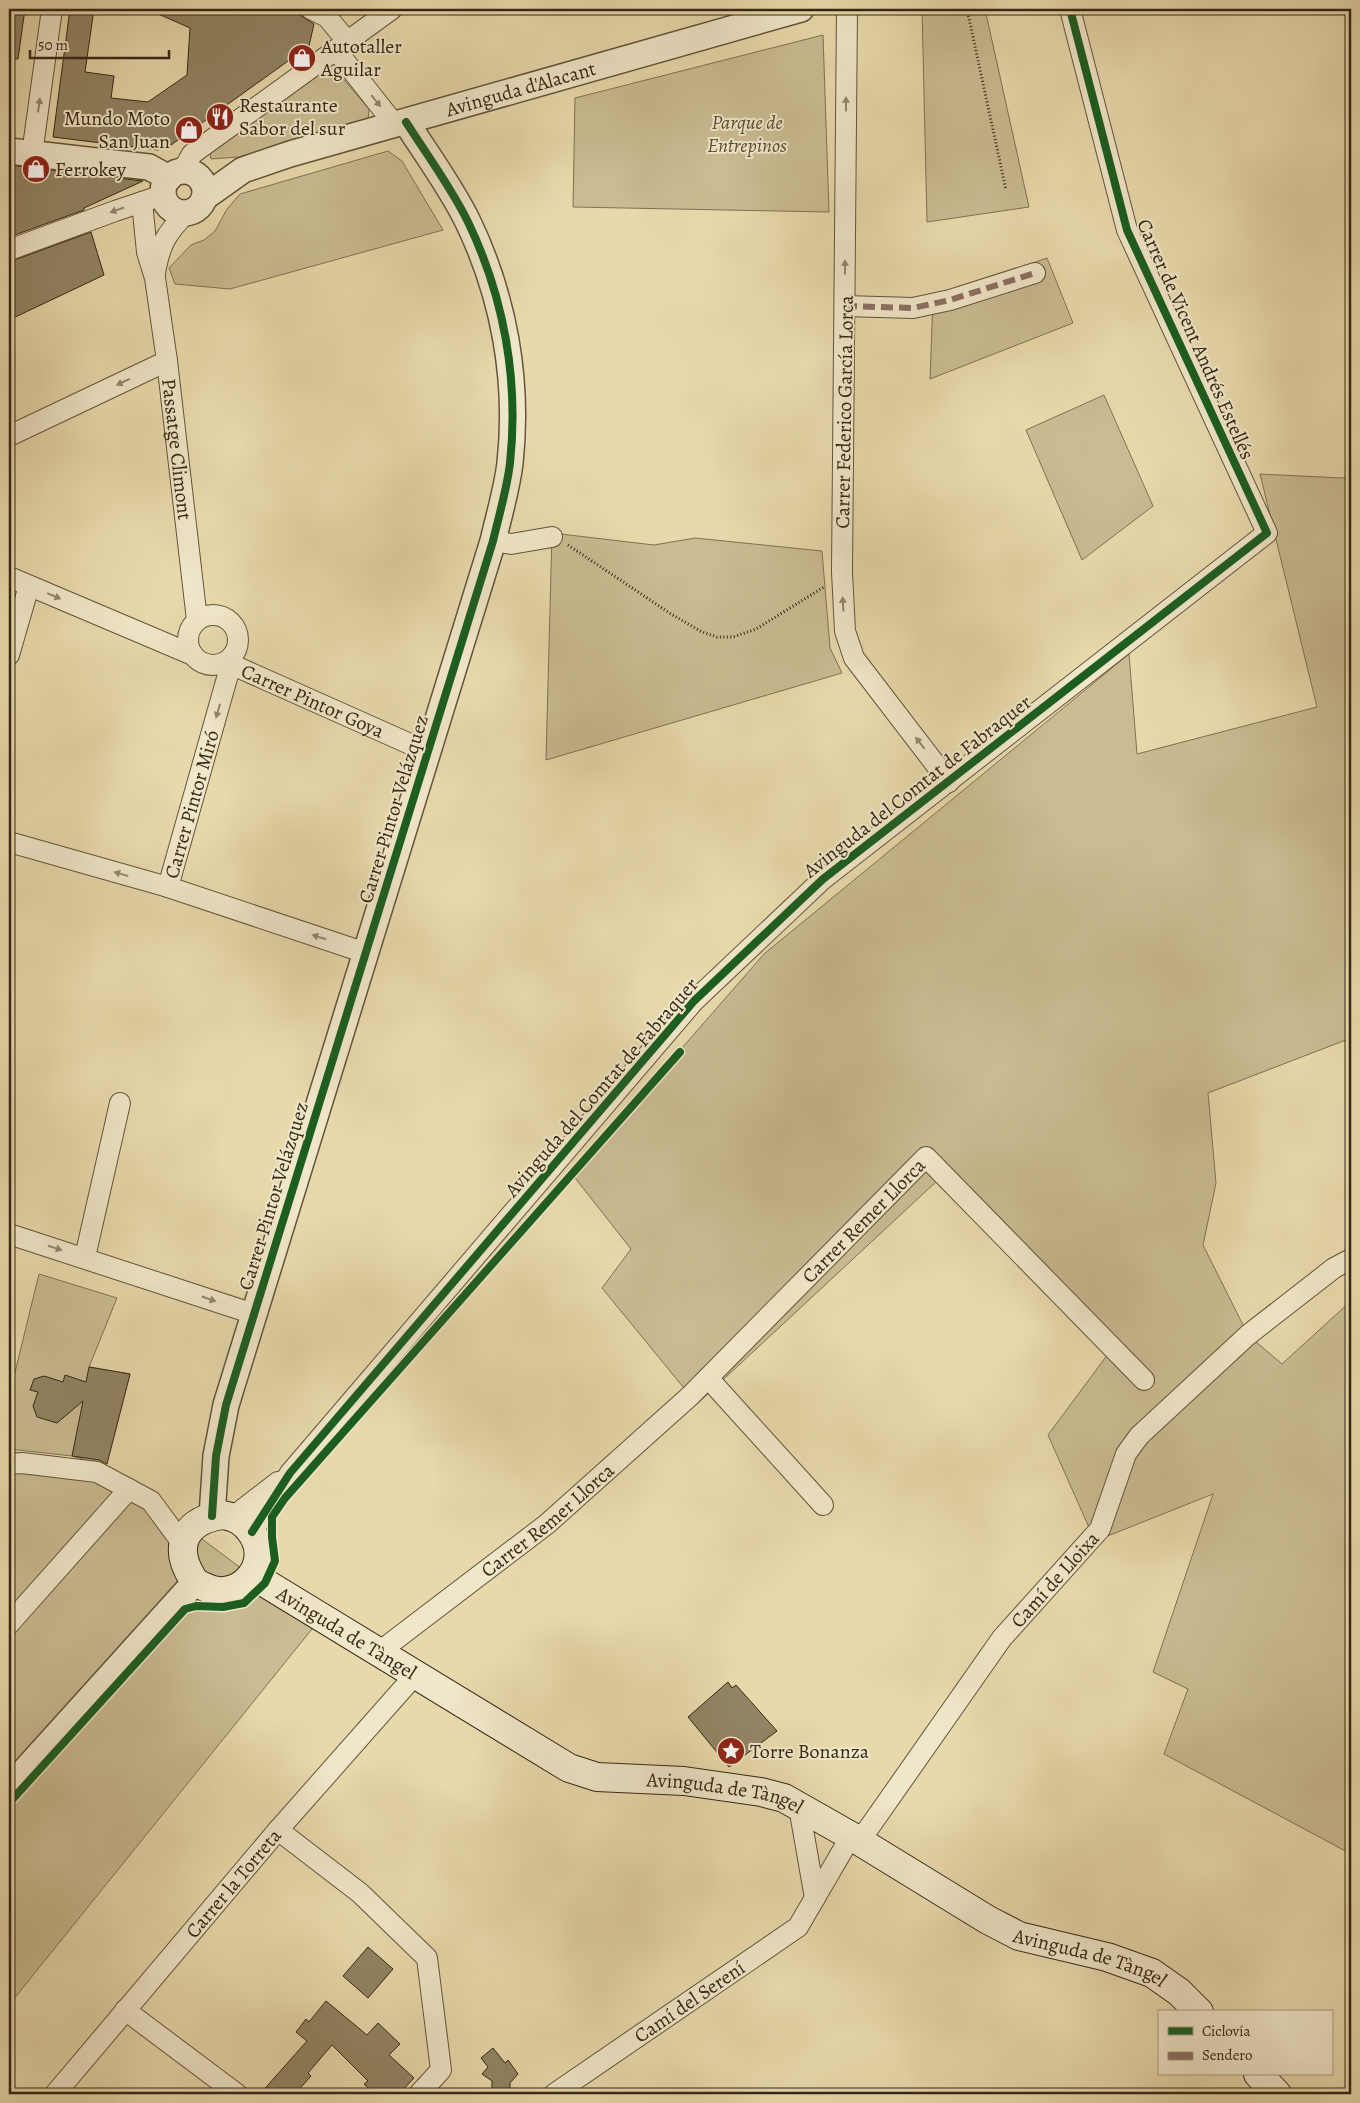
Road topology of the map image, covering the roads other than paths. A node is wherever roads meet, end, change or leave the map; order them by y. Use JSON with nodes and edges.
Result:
{"nodes":[{"id":1,"x":52,"y":9,"type":"edge"},
{"id":2,"x":310,"y":9,"type":"edge"},
{"id":3,"x":392,"y":9,"type":"edge"},
{"id":4,"x":801,"y":9,"type":"edge"},
{"id":5,"x":847,"y":9,"type":"edge"},
{"id":6,"x":1070,"y":9,"type":"edge"},
{"id":7,"x":341,"y":46,"type":"junction"},
{"id":8,"x":401,"y":123,"type":"junction"},
{"id":9,"x":21,"y":152,"type":"edge"},
{"id":10,"x":176,"y":186,"type":"junction"},
{"id":11,"x":186,"y":213,"type":"joint"},
{"id":12,"x":9,"y":250,"type":"edge"},
{"id":13,"x":1035,"y":274,"type":"dead end"},
{"id":14,"x":155,"y":278,"type":"junction"},
{"id":15,"x":845,"y":306,"type":"junction"},
{"id":16,"x":167,"y":362,"type":"junction"},
{"id":17,"x":9,"y":436,"type":"edge"},
{"id":18,"x":1267,"y":533,"type":"joint"},
{"id":19,"x":552,"y":538,"type":"road end"},
{"id":20,"x":493,"y":541,"type":"junction"},
{"id":21,"x":9,"y":577,"type":"edge"},
{"id":22,"x":29,"y":586,"type":"junction"},
{"id":23,"x":198,"y":620,"type":"junction"},
{"id":24,"x":9,"y":655,"type":"edge"},
{"id":25,"x":193,"y":655,"type":"junction"},
{"id":26,"x":228,"y":663,"type":"junction"},
{"id":27,"x":428,"y":752,"type":"junction"},
{"id":28,"x":949,"y":782,"type":"junction"},
{"id":29,"x":9,"y":842,"type":"edge"},
{"id":30,"x":168,"y":887,"type":"junction"},
{"id":31,"x":366,"y":952,"type":"junction"},
{"id":32,"x":120,"y":1103,"type":"dead end"},
{"id":33,"x":9,"y":1234,"type":"edge"},
{"id":34,"x":85,"y":1257,"type":"junction"},
{"id":35,"x":1351,"y":1260,"type":"edge"},
{"id":36,"x":254,"y":1314,"type":"junction"},
{"id":37,"x":708,"y":1378,"type":"junction"},
{"id":38,"x":1144,"y":1380,"type":"dead end"},
{"id":39,"x":9,"y":1464,"type":"edge"},
{"id":40,"x":129,"y":1489,"type":"junction"},
{"id":41,"x":823,"y":1506,"type":"dead end"},
{"id":42,"x":232,"y":1522,"type":"junction"},
{"id":43,"x":182,"y":1543,"type":"junction"},
{"id":44,"x":252,"y":1575,"type":"junction"},
{"id":45,"x":195,"y":1582,"type":"junction"},
{"id":46,"x":9,"y":1624,"type":"edge"},
{"id":47,"x":379,"y":1652,"type":"junction"},
{"id":48,"x":415,"y":1674,"type":"junction"},
{"id":49,"x":9,"y":1788,"type":"edge"},
{"id":50,"x":799,"y":1807,"type":"junction"},
{"id":51,"x":278,"y":1830,"type":"junction"},
{"id":52,"x":855,"y":1839,"type":"junction"},
{"id":53,"x":814,"y":1898,"type":"junction"},
{"id":54,"x":126,"y":2010,"type":"junction"},
{"id":55,"x":1197,"y":2010,"type":"edge"},
{"id":56,"x":54,"y":2094,"type":"edge"},
{"id":57,"x":237,"y":2094,"type":"edge"},
{"id":58,"x":419,"y":2094,"type":"edge"},
{"id":59,"x":554,"y":2094,"type":"edge"}],
"edges":[{"from":9,"to":1,"type":"street","one_way":true},
{"from":2,"to":7,"type":"street"},
{"from":3,"to":7,"type":"street"},
{"from":4,"to":8,"type":"street","name":"Avinguda d'Alacant"},
{"from":15,"to":5,"type":"street","name":"Carrer Federico García Lorca","one_way":true},
{"from":6,"to":18,"type":"street","name":"Carrer de Vicent Andrés Estellés"},
{"from":7,"to":8,"type":"street","one_way":true},
{"from":7,"to":10,"type":"street"},
{"from":8,"to":10,"type":"street","name":"Avinguda d'Alacant"},
{"from":8,"to":20,"type":"street","name":"Carrer Pintor Velázquez"},
{"from":9,"to":10,"type":"street"},
{"from":10,"to":11,"type":"street","name":"Avinguda d'Alacant"},
{"from":10,"to":12,"type":"street","one_way":true},
{"from":10,"to":14,"type":"street","name":"Passatge Climont"},
{"from":11,"to":14,"type":"street","name":"Passatge Climont"},
{"from":13,"to":15,"type":"street"},
{"from":14,"to":16,"type":"street","name":"Passatge Climont"},
{"from":28,"to":15,"type":"street","name":"Carrer Federico García Lorca","one_way":true},
{"from":16,"to":17,"type":"street","one_way":true},
{"from":16,"to":23,"type":"street","name":"Passatge Climont"},
{"from":18,"to":28,"type":"street","name":"Avinguda del Comtat de Fabraquer"},
{"from":19,"to":20,"type":"street"},
{"from":20,"to":27,"type":"street","name":"Carrer Pintor Velázquez"},
{"from":21,"to":22,"type":"street"},
{"from":22,"to":24,"type":"street"},
{"from":22,"to":25,"type":"street","one_way":true},
{"from":23,"to":25,"type":"street"},
{"from":23,"to":26,"type":"street"},
{"from":25,"to":26,"type":"street"},
{"from":26,"to":27,"type":"street","name":"Carrer Pintor Goya"},
{"from":26,"to":30,"type":"street","name":"Carrer Pintor Miró","one_way":true},
{"from":27,"to":31,"type":"street","name":"Carrer Pintor Velázquez"},
{"from":28,"to":42,"type":"street","name":"Avinguda del Comtat de Fabraquer"},
{"from":30,"to":29,"type":"street","one_way":true},
{"from":31,"to":30,"type":"street","name":"Carrer Pintor Miró","one_way":true},
{"from":31,"to":36,"type":"street","name":"Carrer Pintor Velázquez"},
{"from":32,"to":34,"type":"street"},
{"from":33,"to":34,"type":"street","one_way":true},
{"from":34,"to":36,"type":"street","one_way":true},
{"from":35,"to":52,"type":"street","name":"Camí de Lloixa"},
{"from":36,"to":42,"type":"street","name":"Carrer Pintor Velázquez"},
{"from":37,"to":38,"type":"street","name":"Carrer Remer Llorca"},
{"from":37,"to":41,"type":"street"},
{"from":37,"to":47,"type":"street","name":"Carrer Remer Llorca"},
{"from":39,"to":40,"type":"street"},
{"from":40,"to":43,"type":"street"},
{"from":40,"to":46,"type":"street"},
{"from":42,"to":43,"type":"main road"},
{"from":42,"to":44,"type":"main road"},
{"from":43,"to":45,"type":"main road"},
{"from":44,"to":45,"type":"main road"},
{"from":44,"to":47,"type":"main road","name":"Avinguda de Tàngel"},
{"from":45,"to":49,"type":"street"},
{"from":47,"to":48,"type":"main road","name":"Avinguda de Tàngel"},
{"from":48,"to":50,"type":"main road","name":"Avinguda de Tàngel"},
{"from":48,"to":51,"type":"street","name":"Carrer la Torreta"},
{"from":50,"to":52,"type":"main road","name":"Avinguda de Tàngel"},
{"from":50,"to":53,"type":"street"},
{"from":51,"to":54,"type":"street","name":"Carrer la Torreta"},
{"from":51,"to":58,"type":"street"},
{"from":52,"to":53,"type":"street","name":"Camí del Serení"},
{"from":52,"to":55,"type":"main road","name":"Avinguda de Tàngel"},
{"from":53,"to":59,"type":"street","name":"Camí del Serení"},
{"from":54,"to":56,"type":"street","name":"Carrer la Torreta"},
{"from":54,"to":57,"type":"street"}]}
